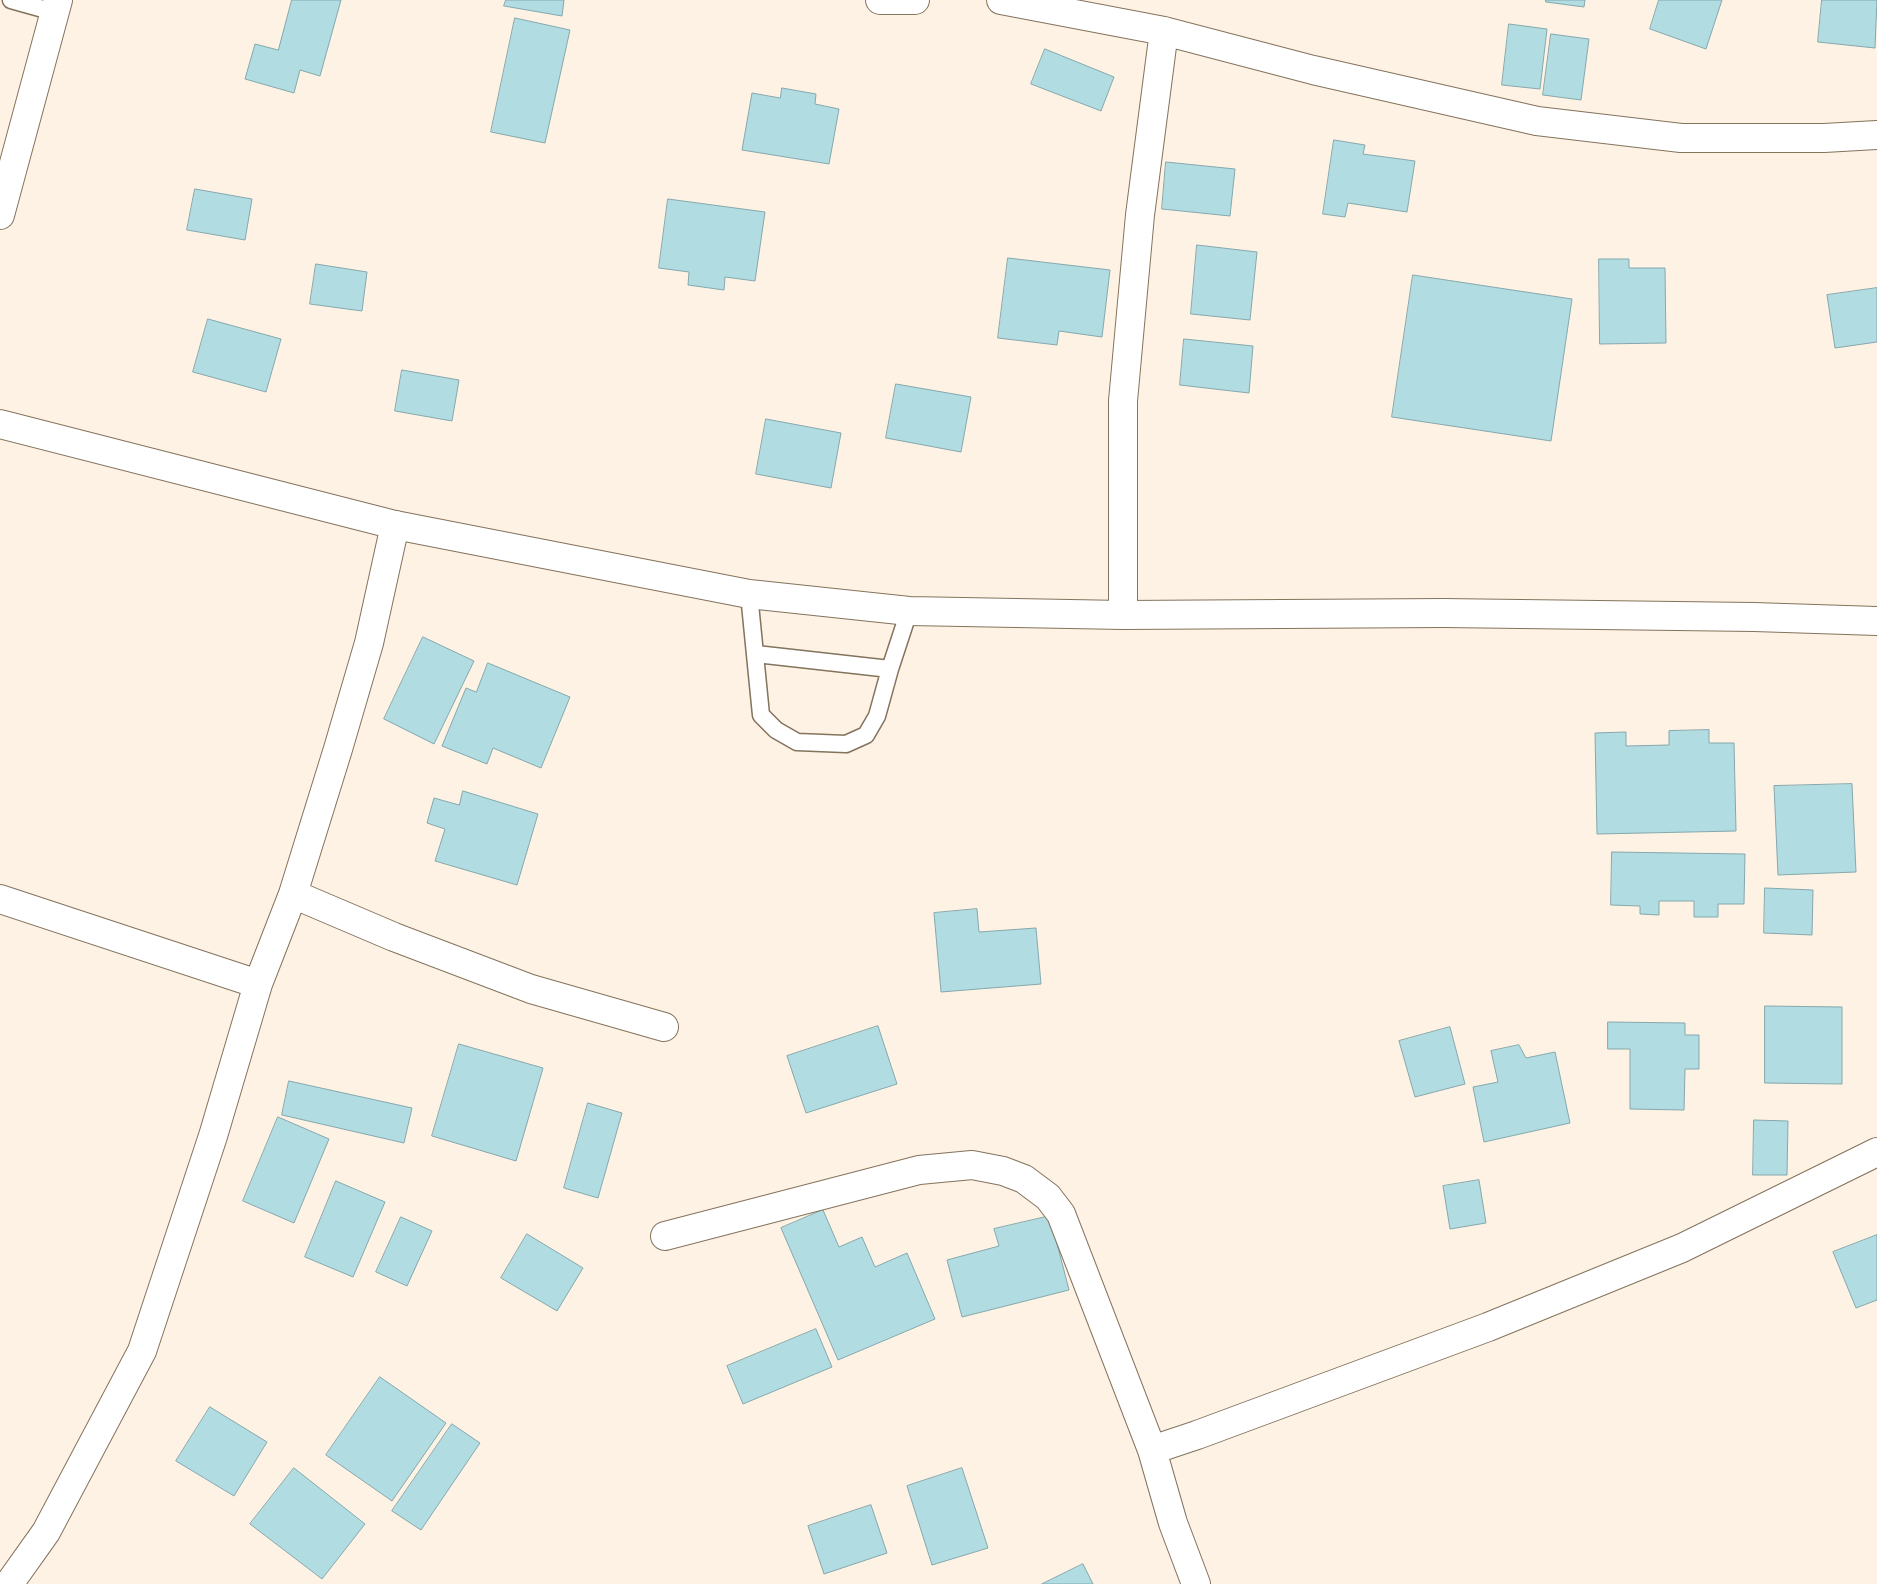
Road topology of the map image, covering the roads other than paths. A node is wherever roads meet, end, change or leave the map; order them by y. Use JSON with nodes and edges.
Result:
{"nodes":[{"id":1,"x":12,"y":0,"type":"edge"},
{"id":2,"x":880,"y":0,"type":"edge"},
{"id":3,"x":915,"y":0,"type":"edge"},
{"id":4,"x":1001,"y":0,"type":"edge"},
{"id":5,"x":56,"y":6,"type":"edge"},
{"id":6,"x":1164,"y":31,"type":"junction"},
{"id":7,"x":1877,"y":135,"type":"edge"},
{"id":8,"x":0,"y":215,"type":"edge"},
{"id":9,"x":0,"y":424,"type":"edge"},
{"id":10,"x":395,"y":525,"type":"junction"},
{"id":11,"x":749,"y":594,"type":"junction"},
{"id":12,"x":909,"y":611,"type":"junction"},
{"id":13,"x":1123,"y":615,"type":"junction"},
{"id":14,"x":1877,"y":621,"type":"edge"},
{"id":15,"x":756,"y":654,"type":"junction"},
{"id":16,"x":890,"y":669,"type":"junction"},
{"id":17,"x":293,"y":894,"type":"junction"},
{"id":18,"x":0,"y":898,"type":"edge"},
{"id":19,"x":258,"y":984,"type":"junction"},
{"id":20,"x":664,"y":1027,"type":"dead end"},
{"id":21,"x":1877,"y":1152,"type":"edge"},
{"id":22,"x":665,"y":1236,"type":"dead end"},
{"id":23,"x":1152,"y":1450,"type":"junction"},
{"id":24,"x":9,"y":1584,"type":"edge"},
{"id":25,"x":1196,"y":1584,"type":"edge"}],
"edges":[{"from":1,"to":5,"type":"lane"},
{"from":2,"to":3,"type":"street"},
{"from":4,"to":6,"type":"street"},
{"from":5,"to":8,"type":"street"},
{"from":6,"to":7,"type":"street"},
{"from":6,"to":13,"type":"street"},
{"from":9,"to":10,"type":"street"},
{"from":10,"to":11,"type":"street"},
{"from":10,"to":17,"type":"street"},
{"from":11,"to":12,"type":"street"},
{"from":11,"to":15,"type":"lane"},
{"from":12,"to":13,"type":"street"},
{"from":12,"to":16,"type":"lane"},
{"from":13,"to":14,"type":"street"},
{"from":15,"to":16,"type":"lane"},
{"from":15,"to":16,"type":"lane"},
{"from":17,"to":19,"type":"street"},
{"from":17,"to":20,"type":"street"},
{"from":18,"to":19,"type":"street"},
{"from":19,"to":24,"type":"street"},
{"from":21,"to":23,"type":"street"},
{"from":22,"to":23,"type":"street"},
{"from":23,"to":25,"type":"street"}]}
